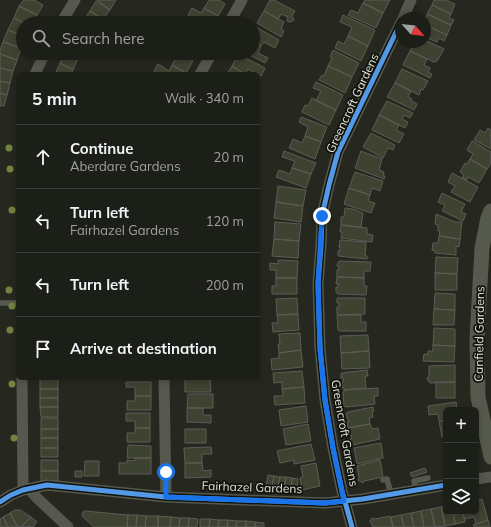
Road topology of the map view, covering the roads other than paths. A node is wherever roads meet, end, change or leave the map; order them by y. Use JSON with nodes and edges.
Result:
{"nodes":[{"id":1,"x":75,"y":0,"type":"edge"},
{"id":2,"x":242,"y":0,"type":"edge"},
{"id":3,"x":411,"y":0,"type":"edge"},
{"id":4,"x":406,"y":12,"type":"edge"},
{"id":5,"x":65,"y":16,"type":"edge"},
{"id":6,"x":233,"y":16,"type":"edge"},
{"id":7,"x":395,"y":34,"type":"edge"},
{"id":8,"x":42,"y":60,"type":"edge"},
{"id":9,"x":208,"y":60,"type":"edge"},
{"id":10,"x":36,"y":72,"type":"edge"},
{"id":11,"x":201,"y":72,"type":"edge"},
{"id":12,"x":491,"y":211,"type":"edge"},
{"id":13,"x":0,"y":303,"type":"edge"},
{"id":14,"x":16,"y":303,"type":"edge"},
{"id":15,"x":22,"y":380,"type":"edge"},
{"id":16,"x":164,"y":380,"type":"edge"},
{"id":17,"x":491,"y":457,"type":"edge"},
{"id":18,"x":491,"y":476,"type":"edge"},
{"id":19,"x":428,"y":478,"type":"dead end"},
{"id":20,"x":479,"y":479,"type":"edge"},
{"id":21,"x":383,"y":480,"type":"dead end"},
{"id":22,"x":443,"y":486,"type":"edge"},
{"id":23,"x":26,"y":489,"type":"junction"},
{"id":24,"x":416,"y":490,"type":"junction"},
{"id":25,"x":391,"y":494,"type":"junction"},
{"id":26,"x":166,"y":497,"type":"junction"},
{"id":27,"x":344,"y":501,"type":"junction"},
{"id":28,"x":0,"y":502,"type":"edge"},
{"id":29,"x":68,"y":527,"type":"edge"},
{"id":30,"x":352,"y":527,"type":"edge"}],
"edges":[{"from":1,"to":5,"type":"street"},
{"from":2,"to":6,"type":"street"},
{"from":3,"to":4,"type":"street"},
{"from":7,"to":27,"type":"street","name":"Greencroft Gardens"},
{"from":8,"to":10,"type":"street"},
{"from":9,"to":11,"type":"street"},
{"from":12,"to":17,"type":"street","name":"Canfield Gardens"},
{"from":13,"to":14,"type":"lane"},
{"from":15,"to":23,"type":"street"},
{"from":16,"to":26,"type":"street"},
{"from":18,"to":20,"type":"street"},
{"from":19,"to":24,"type":"lane"},
{"from":21,"to":25,"type":"lane"},
{"from":22,"to":24,"type":"street","name":"Fairhazel Gardens"},
{"from":23,"to":26,"type":"street","name":"Fairhazel Gardens"},
{"from":23,"to":28,"type":"street","name":"Fairhazel Gardens"},
{"from":23,"to":29,"type":"street"},
{"from":24,"to":25,"type":"street","name":"Fairhazel Gardens"},
{"from":25,"to":27,"type":"street","name":"Fairhazel Gardens"},
{"from":26,"to":27,"type":"street","name":"Fairhazel Gardens"},
{"from":27,"to":30,"type":"street","name":"Greencroft Gardens"}]}
